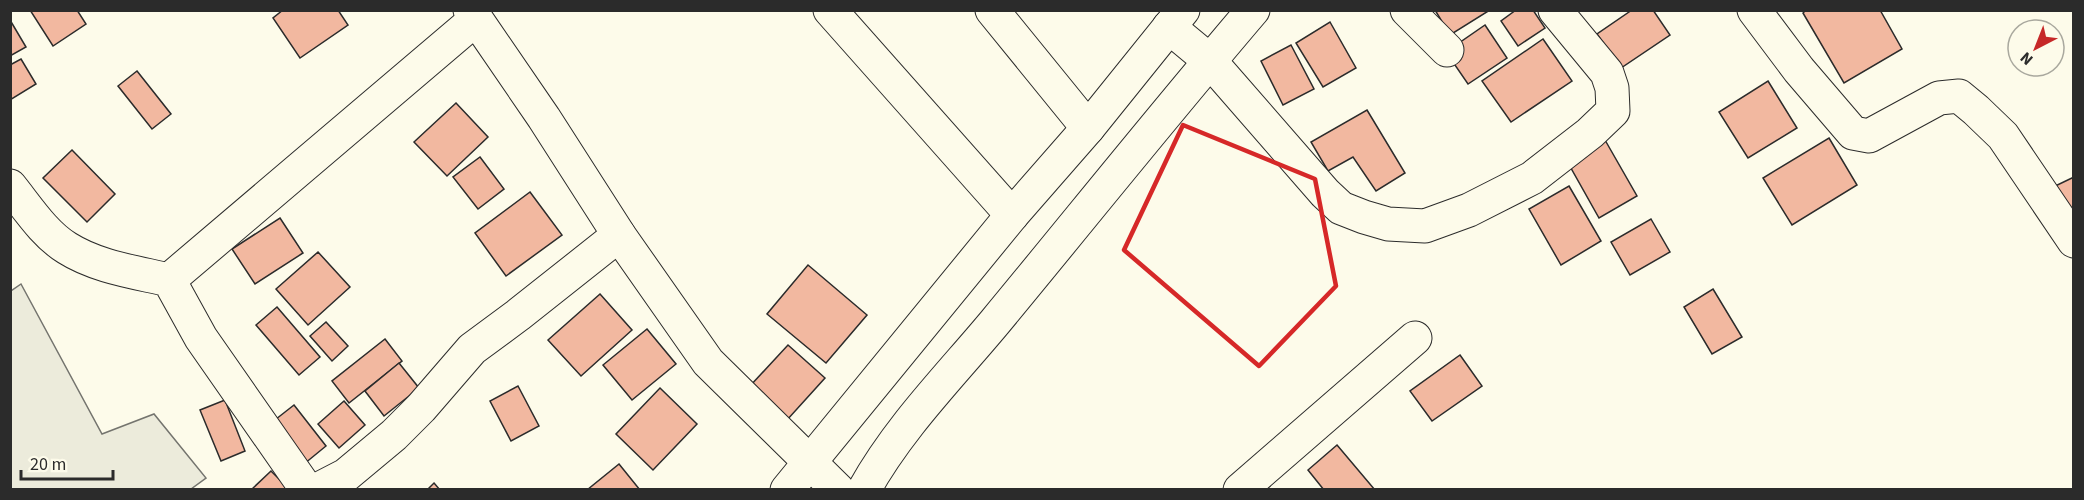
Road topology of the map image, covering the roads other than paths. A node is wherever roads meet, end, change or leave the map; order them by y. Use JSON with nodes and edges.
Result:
{"nodes":[{"id":1,"x":830,"y":10,"type":"edge"},
{"id":2,"x":992,"y":10,"type":"edge"},
{"id":3,"x":1252,"y":10,"type":"edge"},
{"id":4,"x":1407,"y":10,"type":"edge"},
{"id":5,"x":1555,"y":10,"type":"edge"},
{"id":6,"x":1754,"y":10,"type":"edge"},
{"id":7,"x":473,"y":15,"type":"edge"},
{"id":8,"x":1176,"y":19,"type":"edge"},
{"id":9,"x":1447,"y":50,"type":"dead end"},
{"id":10,"x":1210,"y":61,"type":"junction"},
{"id":11,"x":1088,"y":128,"type":"junction"},
{"id":12,"x":10,"y":186,"type":"edge"},
{"id":13,"x":1012,"y":215,"type":"junction"},
{"id":14,"x":619,"y":235,"type":"junction"},
{"id":15,"x":2073,"y":241,"type":"edge"},
{"id":16,"x":169,"y":280,"type":"junction"},
{"id":17,"x":1415,"y":338,"type":"dead end"},
{"id":18,"x":822,"y":474,"type":"edge"},
{"id":19,"x":307,"y":489,"type":"edge"},
{"id":20,"x":317,"y":489,"type":"edge"},
{"id":21,"x":787,"y":489,"type":"edge"},
{"id":22,"x":864,"y":489,"type":"edge"},
{"id":23,"x":1240,"y":489,"type":"edge"}],
"edges":[{"from":1,"to":13,"type":"street"},
{"from":2,"to":11,"type":"street"},
{"from":3,"to":10,"type":"street"},
{"from":4,"to":9,"type":"street"},
{"from":5,"to":10,"type":"street"},
{"from":6,"to":15,"type":"street"},
{"from":7,"to":14,"type":"street"},
{"from":7,"to":16,"type":"street"},
{"from":8,"to":10,"type":"street"},
{"from":8,"to":11,"type":"street"},
{"from":10,"to":22,"type":"street"},
{"from":11,"to":13,"type":"street"},
{"from":12,"to":16,"type":"street"},
{"from":13,"to":18,"type":"street"},
{"from":14,"to":18,"type":"street"},
{"from":14,"to":20,"type":"street"},
{"from":16,"to":19,"type":"street"},
{"from":17,"to":23,"type":"street"},
{"from":18,"to":21,"type":"street"}]}
